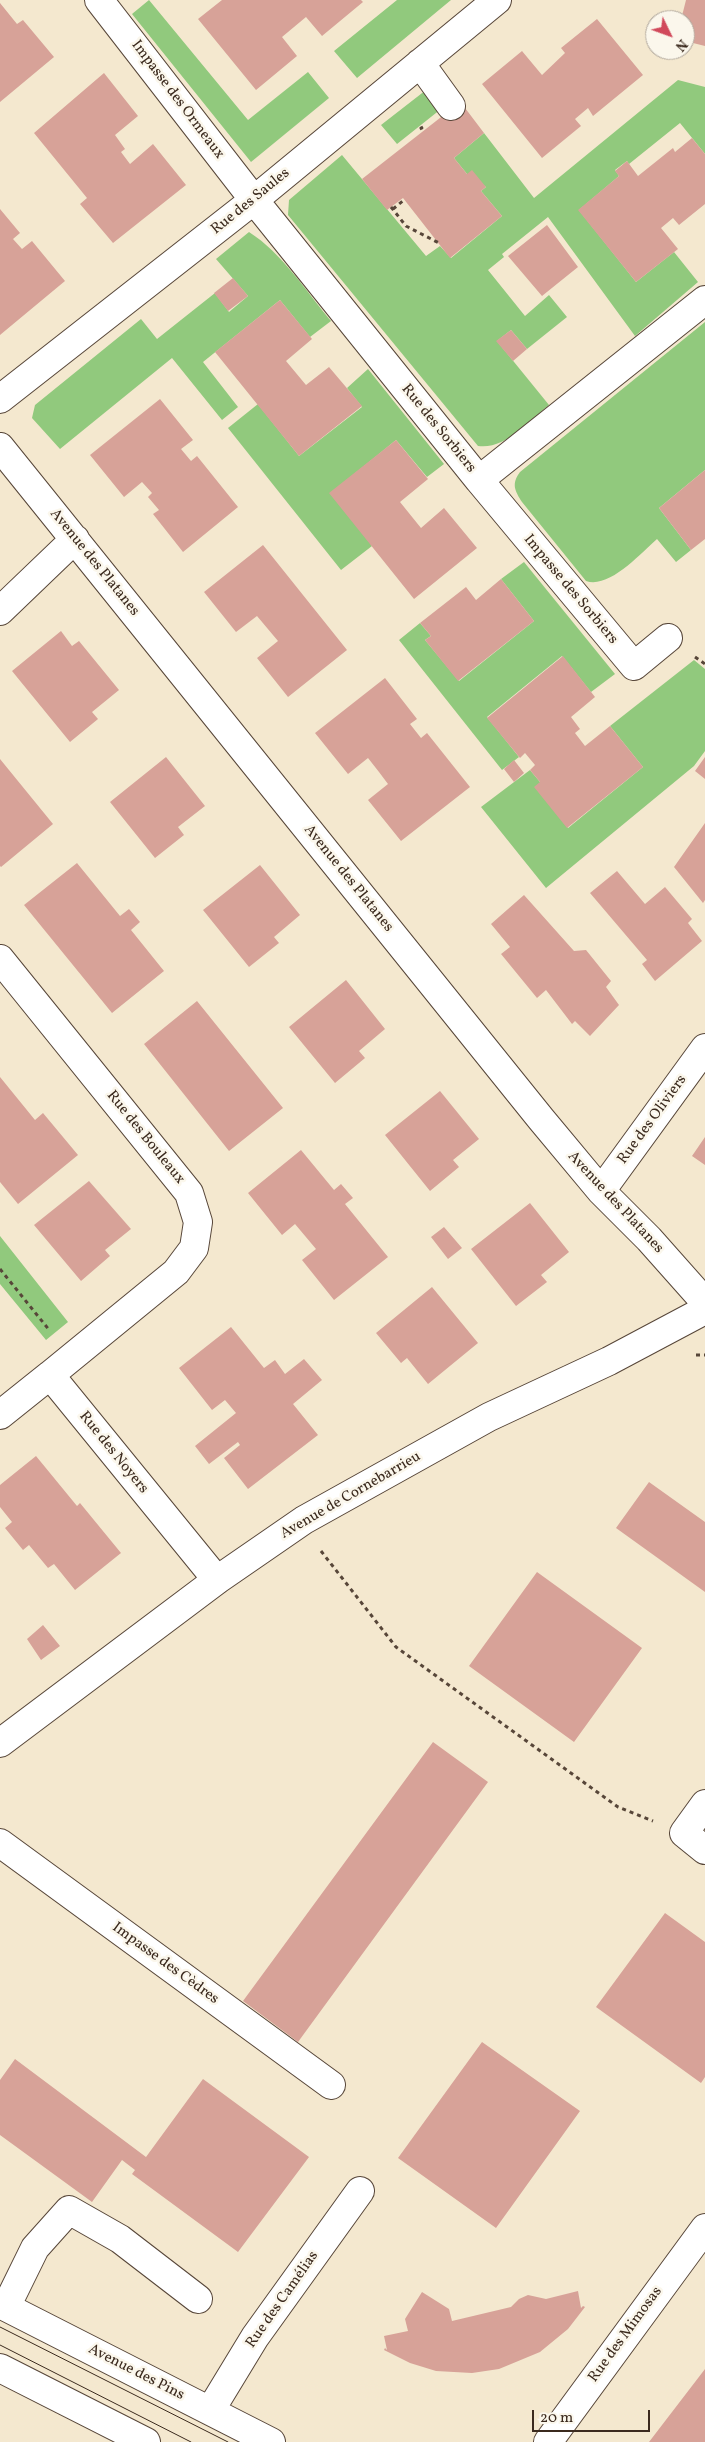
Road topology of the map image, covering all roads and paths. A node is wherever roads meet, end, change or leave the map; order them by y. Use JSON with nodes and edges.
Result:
{"nodes":[{"id":1,"x":99,"y":0,"type":"edge"},
{"id":2,"x":497,"y":0,"type":"edge"},
{"id":3,"x":420,"y":63,"type":"junction"},
{"id":4,"x":451,"y":106,"type":"dead end"},
{"id":5,"x":254,"y":200,"type":"junction"},
{"id":6,"x":404,"y":200,"type":"dead end"},
{"id":7,"x":439,"y":243,"type":"dead end"},
{"id":8,"x":705,"y":300,"type":"edge"},
{"id":9,"x":0,"y":400,"type":"edge"},
{"id":10,"x":0,"y":447,"type":"edge"},
{"id":11,"x":479,"y":480,"type":"junction"},
{"id":12,"x":75,"y":539,"type":"junction"},
{"id":13,"x":0,"y":611,"type":"edge"},
{"id":14,"x":668,"y":638,"type":"dead end"},
{"id":15,"x":0,"y":959,"type":"edge"},
{"id":16,"x":705,"y":1048,"type":"edge"},
{"id":17,"x":600,"y":1192,"type":"junction"},
{"id":18,"x":0,"y":1269,"type":"edge"},
{"id":19,"x":705,"y":1302,"type":"edge"},
{"id":20,"x":705,"y":1310,"type":"edge"},
{"id":21,"x":71,"y":1357,"type":"junction"},
{"id":22,"x":50,"y":1375,"type":"junction"},
{"id":23,"x":0,"y":1415,"type":"edge"},
{"id":24,"x":304,"y":1520,"type":"junction"},
{"id":25,"x":217,"y":1580,"type":"junction"},
{"id":26,"x":0,"y":1744,"type":"edge"},
{"id":27,"x":705,"y":1804,"type":"edge"},
{"id":28,"x":684,"y":1833,"type":"junction"},
{"id":29,"x":0,"y":1844,"type":"edge"},
{"id":30,"x":705,"y":1850,"type":"edge"},
{"id":31,"x":331,"y":2085,"type":"dead end"},
{"id":32,"x":360,"y":2191,"type":"dead end"},
{"id":33,"x":705,"y":2228,"type":"edge"},
{"id":34,"x":198,"y":2299,"type":"dead end"},
{"id":35,"x":3,"y":2306,"type":"edge"},
{"id":36,"x":0,"y":2368,"type":"edge"},
{"id":37,"x":210,"y":2410,"type":"junction"},
{"id":38,"x":146,"y":2442,"type":"edge"},
{"id":39,"x":272,"y":2442,"type":"edge"},
{"id":40,"x":548,"y":2442,"type":"edge"}],
"edges":[{"from":1,"to":5,"type":"street","name":"Impasse des Ormeaux"},
{"from":2,"to":3,"type":"street","name":"Rue des Saules"},
{"from":3,"to":4,"type":"street"},
{"from":3,"to":5,"type":"street","name":"Rue des Saules"},
{"from":5,"to":9,"type":"street","name":"Rue des Saules"},
{"from":5,"to":11,"type":"street","name":"Rue des Sorbiers"},
{"from":6,"to":7,"type":"path"},
{"from":8,"to":11,"type":"street","name":"Rue des Sorbiers"},
{"from":10,"to":12,"type":"street","name":"Avenue des Platanes"},
{"from":11,"to":14,"type":"street","name":"Impasse des Sorbiers"},
{"from":12,"to":13,"type":"street"},
{"from":12,"to":17,"type":"street","name":"Avenue des Platanes"},
{"from":15,"to":21,"type":"street","name":"Rue des Bouleaux"},
{"from":16,"to":17,"type":"street","name":"Rue des Oliviers"},
{"from":17,"to":19,"type":"street","name":"Avenue des Platanes"},
{"from":18,"to":21,"type":"path"},
{"from":20,"to":24,"type":"street","name":"Avenue de Cornebarrieu"},
{"from":21,"to":22,"type":"street","name":"Rue des Bouleaux"},
{"from":22,"to":23,"type":"street"},
{"from":22,"to":25,"type":"street","name":"Rue des Noyers"},
{"from":24,"to":25,"type":"street","name":"Avenue de Cornebarrieu"},
{"from":24,"to":28,"type":"path"},
{"from":25,"to":26,"type":"street","name":"Avenue de Cornebarrieu"},
{"from":27,"to":28,"type":"street"},
{"from":28,"to":30,"type":"street"},
{"from":29,"to":31,"type":"street","name":"Impasse des Cèdres"},
{"from":32,"to":37,"type":"street","name":"Rue des Camélias"},
{"from":33,"to":40,"type":"street","name":"Rue des Mimosas"},
{"from":34,"to":35,"type":"street"},
{"from":35,"to":37,"type":"street","name":"Avenue des Pins"},
{"from":36,"to":38,"type":"street"},
{"from":37,"to":39,"type":"street","name":"Avenue des Pins"}]}
